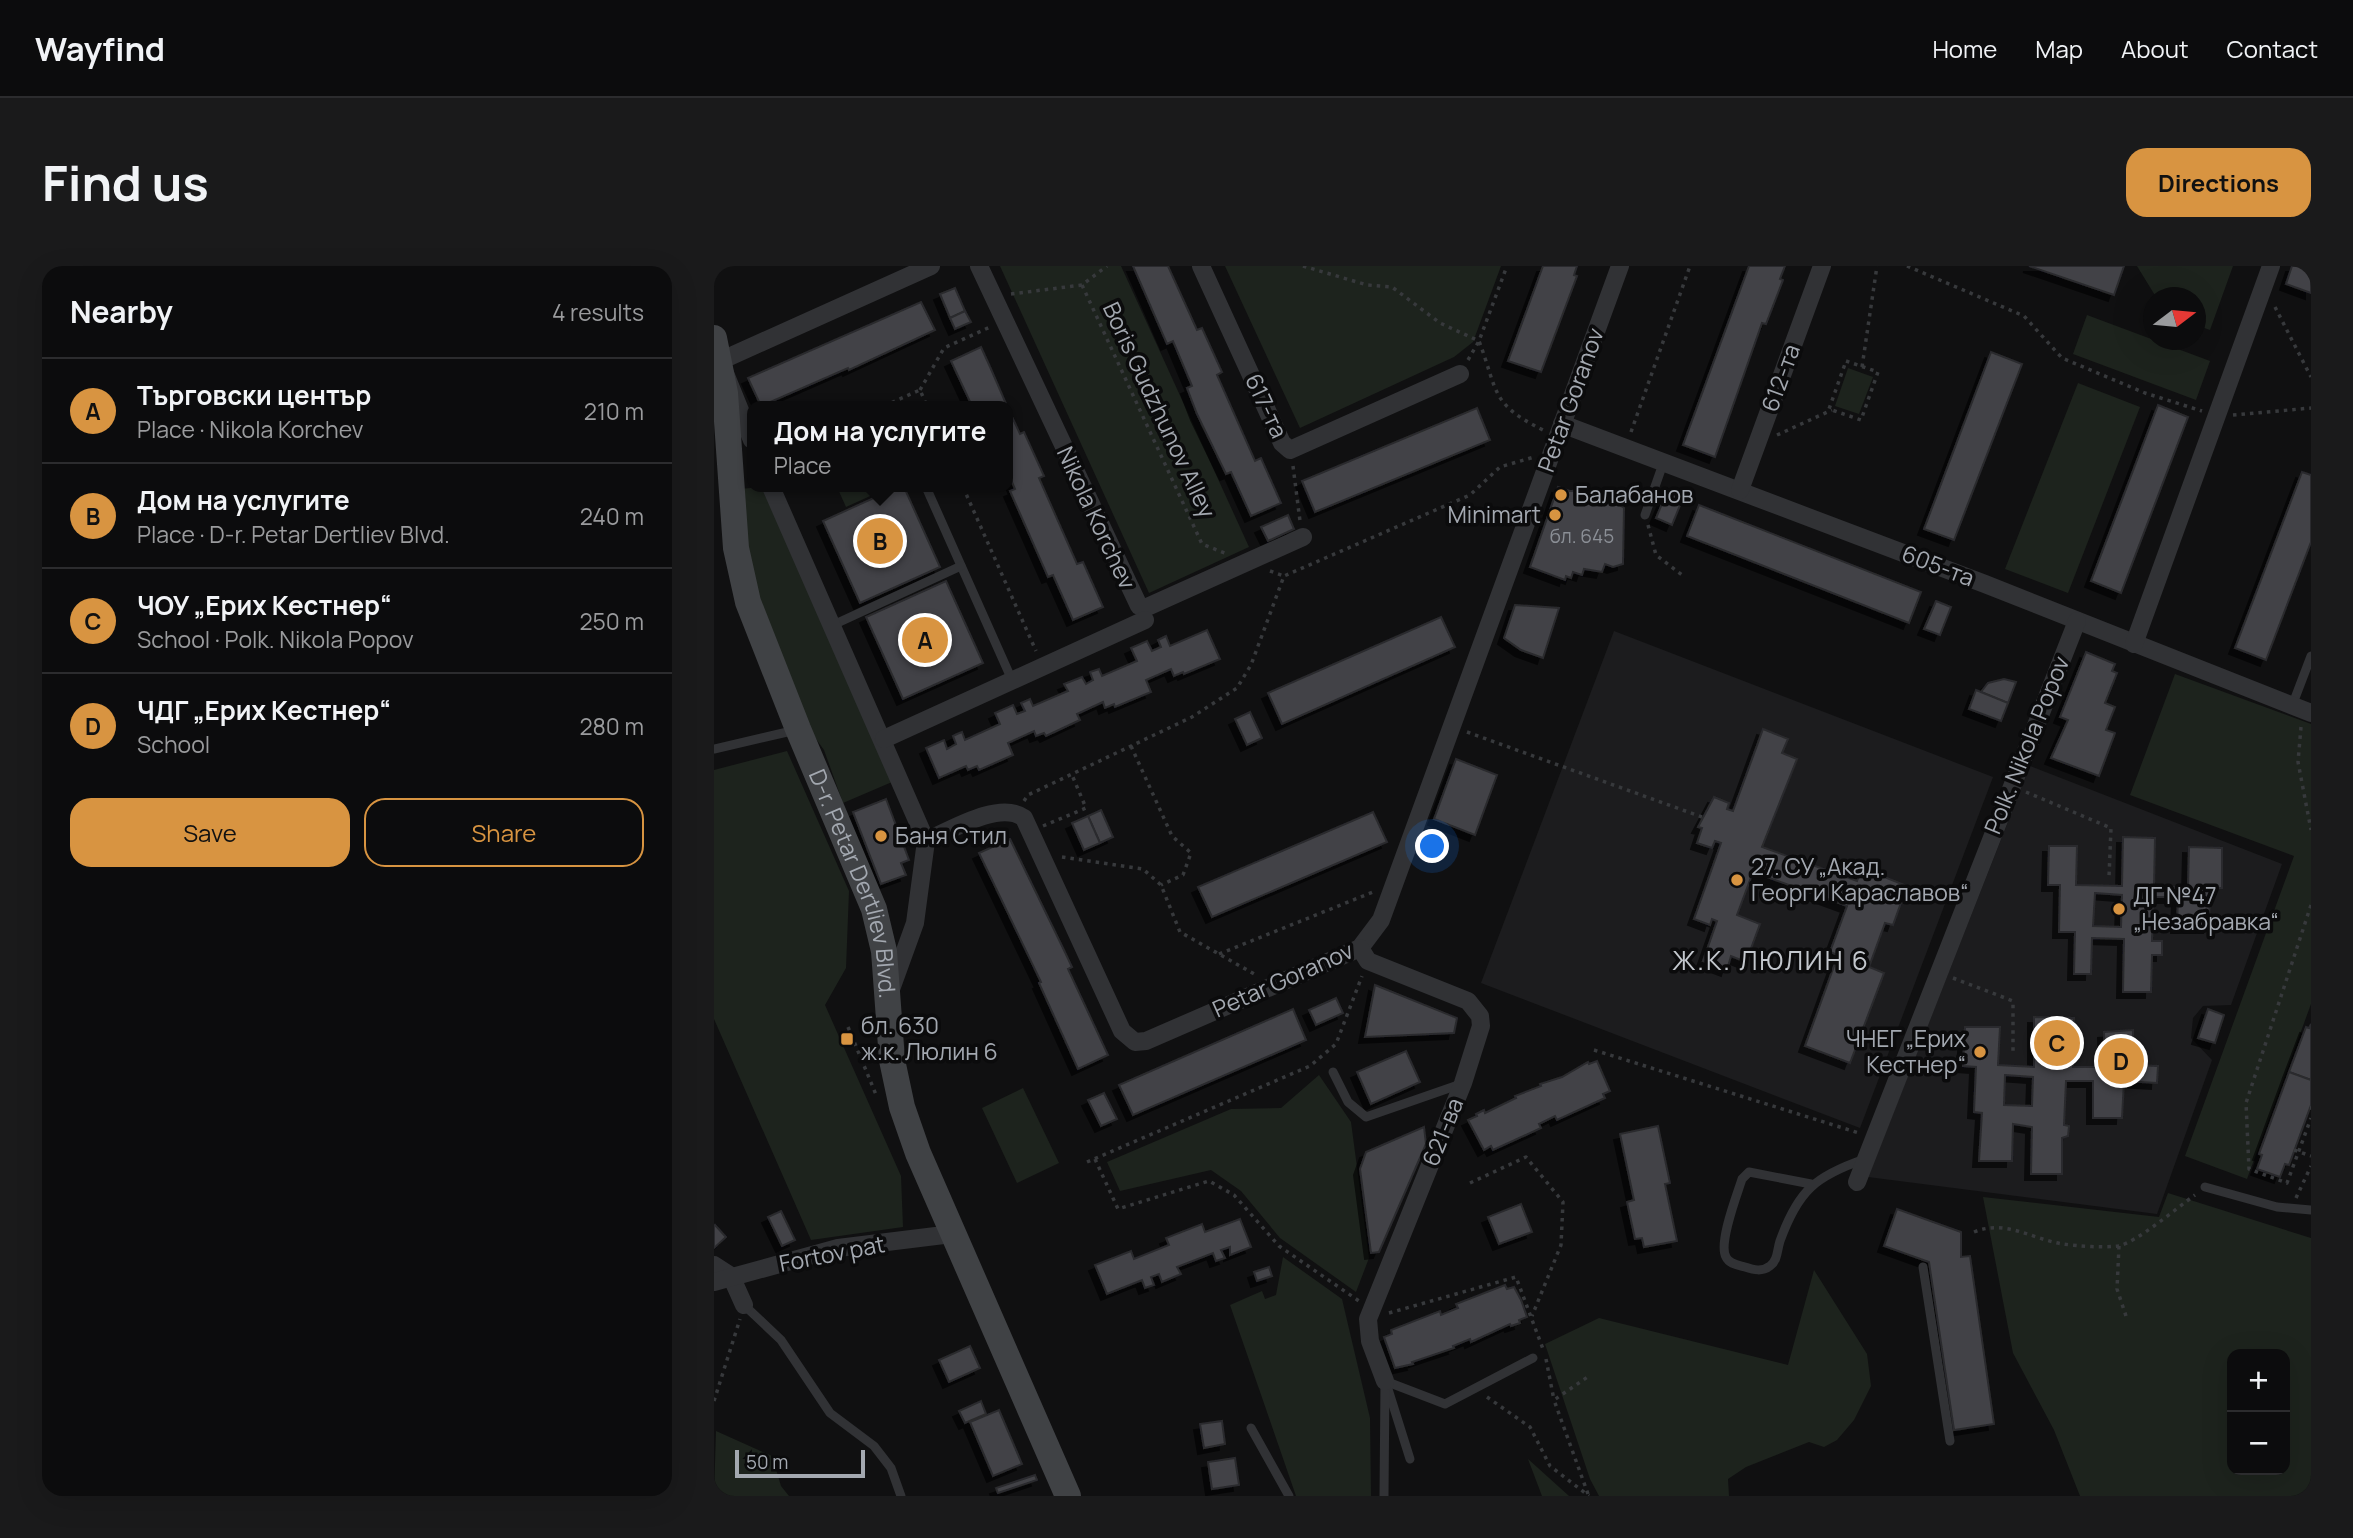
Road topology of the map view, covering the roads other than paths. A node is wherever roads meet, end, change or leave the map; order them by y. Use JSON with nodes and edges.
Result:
{"nodes":[{"id":1,"x":931,"y":266,"type":"edge"},
{"id":2,"x":979,"y":266,"type":"edge"},
{"id":3,"x":1201,"y":266,"type":"edge"},
{"id":4,"x":1620,"y":266,"type":"edge"},
{"id":5,"x":1822,"y":266,"type":"edge"},
{"id":6,"x":2271,"y":266,"type":"edge"},
{"id":7,"x":717,"y":349,"type":"edge"},
{"id":8,"x":1460,"y":374,"type":"road end"},
{"id":9,"x":720,"y":423,"type":"edge"},
{"id":10,"x":747,"y":427,"type":"edge"},
{"id":11,"x":1557,"y":438,"type":"junction"},
{"id":12,"x":1664,"y":461,"type":"junction"},
{"id":13,"x":1740,"y":490,"type":"junction"},
{"id":14,"x":773,"y":492,"type":"edge"},
{"id":15,"x":928,"y":492,"type":"edge"},
{"id":16,"x":1644,"y":515,"type":"road end"},
{"id":17,"x":1303,"y":537,"type":"road end"},
{"id":18,"x":961,"y":566,"type":"junction"},
{"id":19,"x":1145,"y":620,"type":"dead end"},
{"id":20,"x":2077,"y":621,"type":"junction"},
{"id":21,"x":833,"y":625,"type":"junction"},
{"id":22,"x":2134,"y":644,"type":"junction"},
{"id":23,"x":2311,"y":656,"type":"edge"},
{"id":24,"x":1012,"y":680,"type":"junction"},
{"id":25,"x":2292,"y":706,"type":"junction"},
{"id":26,"x":2306,"y":719,"type":"edge"},
{"id":27,"x":797,"y":729,"type":"junction"},
{"id":28,"x":884,"y":739,"type":"junction"},
{"id":29,"x":714,"y":749,"type":"edge"},
{"id":30,"x":926,"y":841,"type":"junction"},
{"id":31,"x":1364,"y":954,"type":"junction"},
{"id":32,"x":889,"y":996,"type":"junction"},
{"id":33,"x":1334,"y":1072,"type":"dead end"},
{"id":34,"x":1463,"y":1083,"type":"junction"},
{"id":35,"x":1866,"y":1158,"type":"junction"},
{"id":36,"x":1857,"y":1182,"type":"dead end"},
{"id":37,"x":1811,"y":1184,"type":"junction"},
{"id":38,"x":2205,"y":1187,"type":"road end"},
{"id":39,"x":2311,"y":1210,"type":"edge"},
{"id":40,"x":952,"y":1234,"type":"junction"},
{"id":41,"x":714,"y":1265,"type":"edge"},
{"id":42,"x":1923,"y":1267,"type":"dead end"},
{"id":43,"x":723,"y":1279,"type":"edge"},
{"id":44,"x":744,"y":1305,"type":"joint"},
{"id":45,"x":1532,"y":1358,"type":"dead end"},
{"id":46,"x":1385,"y":1381,"type":"junction"},
{"id":47,"x":1251,"y":1428,"type":"dead end"},
{"id":48,"x":1950,"y":1441,"type":"dead end"},
{"id":49,"x":1409,"y":1459,"type":"dead end"},
{"id":50,"x":901,"y":1496,"type":"edge"},
{"id":51,"x":1068,"y":1496,"type":"edge"},
{"id":52,"x":1289,"y":1496,"type":"edge"},
{"id":53,"x":1384,"y":1496,"type":"edge"}],
"edges":[{"from":1,"to":7,"type":"street"},
{"from":2,"to":17,"type":"street","name":"Nikola Korchev"},
{"from":3,"to":8,"type":"street","name":"617-та"},
{"from":4,"to":11,"type":"street","name":"Petar Goranov"},
{"from":5,"to":13,"type":"street","name":"612-та"},
{"from":6,"to":22,"type":"street"},
{"from":7,"to":9,"type":"main road","name":"D-r. Petar Dertliev Blvd."},
{"from":7,"to":10,"type":"street"},
{"from":9,"to":27,"type":"main road","name":"D-r. Petar Dertliev Blvd."},
{"from":11,"to":12,"type":"street","name":"605-та"},
{"from":11,"to":31,"type":"street","name":"Petar Goranov"},
{"from":12,"to":13,"type":"street","name":"605-та"},
{"from":12,"to":16,"type":"lane"},
{"from":13,"to":20,"type":"street","name":"605-та"},
{"from":14,"to":21,"type":"street"},
{"from":15,"to":18,"type":"lane"},
{"from":18,"to":21,"type":"lane"},
{"from":18,"to":24,"type":"lane"},
{"from":19,"to":24,"type":"street"},
{"from":20,"to":22,"type":"street","name":"605-та"},
{"from":20,"to":35,"type":"street","name":"Polk. Nikola Popov"},
{"from":21,"to":28,"type":"street"},
{"from":22,"to":25,"type":"street","name":"605-та"},
{"from":23,"to":25,"type":"lane"},
{"from":24,"to":28,"type":"street"},
{"from":25,"to":26,"type":"street","name":"605-та"},
{"from":27,"to":29,"type":"lane"},
{"from":27,"to":32,"type":"main road","name":"D-r. Petar Dertliev Blvd."},
{"from":28,"to":30,"type":"street"},
{"from":30,"to":31,"type":"street","name":"Petar Goranov"},
{"from":30,"to":32,"type":"street"},
{"from":31,"to":34,"type":"street","name":"621-ва"},
{"from":32,"to":40,"type":"main road","name":"D-r. Petar Dertliev Blvd."},
{"from":33,"to":34,"type":"lane"},
{"from":34,"to":46,"type":"street","name":"621-ва"},
{"from":35,"to":36,"type":"street","name":"Polk. Nikola Popov"},
{"from":35,"to":37,"type":"lane"},
{"from":37,"to":37,"type":"lane"},
{"from":38,"to":39,"type":"lane"},
{"from":40,"to":43,"type":"street","name":"Fortov pat"},
{"from":40,"to":51,"type":"main road","name":"D-r. Petar Dertliev Blvd."},
{"from":41,"to":43,"type":"street"},
{"from":42,"to":48,"type":"lane"},
{"from":43,"to":44,"type":"street"},
{"from":44,"to":50,"type":"lane"},
{"from":45,"to":46,"type":"lane"},
{"from":46,"to":49,"type":"lane"},
{"from":46,"to":53,"type":"lane"},
{"from":47,"to":52,"type":"lane"}]}
